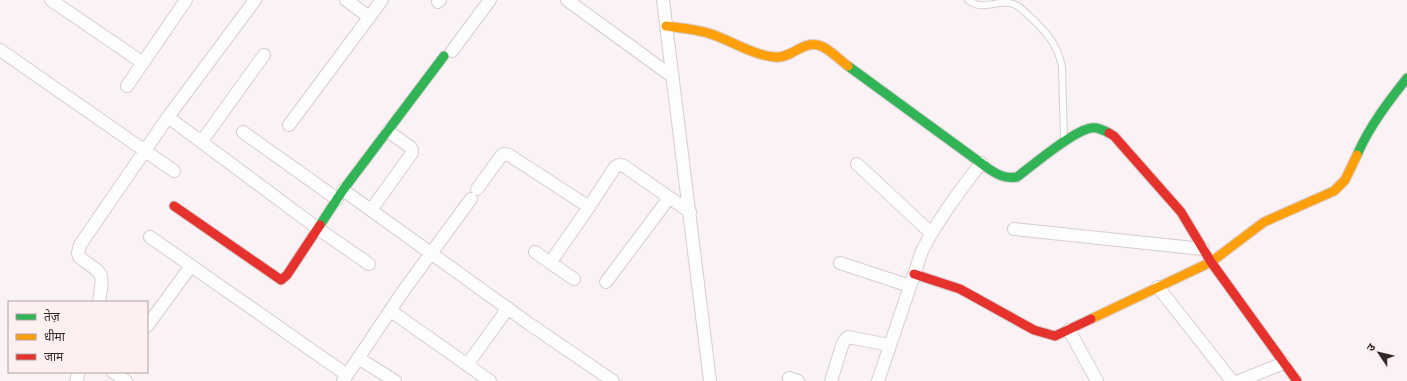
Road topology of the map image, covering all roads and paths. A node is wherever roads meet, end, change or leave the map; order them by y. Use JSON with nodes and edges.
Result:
{"nodes":[{"id":1,"x":51,"y":0,"type":"edge"},
{"id":2,"x":255,"y":0,"type":"edge"},
{"id":3,"x":346,"y":0,"type":"edge"},
{"id":4,"x":382,"y":0,"type":"edge"},
{"id":5,"x":490,"y":0,"type":"edge"},
{"id":6,"x":663,"y":0,"type":"edge"},
{"id":7,"x":968,"y":0,"type":"edge"},
{"id":8,"x":570,"y":1,"type":"edge"},
{"id":9,"x":180,"y":2,"type":"edge"},
{"id":10,"x":369,"y":17,"type":"junction"},
{"id":11,"x":666,"y":26,"type":"junction"},
{"id":12,"x":0,"y":50,"type":"edge"},
{"id":13,"x":448,"y":53,"type":"joint"},
{"id":14,"x":264,"y":55,"type":"dead end"},
{"id":15,"x":143,"y":63,"type":"junction"},
{"id":16,"x":673,"y":77,"type":"junction"},
{"id":17,"x":1407,"y":78,"type":"edge"},
{"id":18,"x":127,"y":86,"type":"dead end"},
{"id":19,"x":168,"y":117,"type":"junction"},
{"id":20,"x":290,"y":125,"type":"dead end"},
{"id":21,"x":388,"y":131,"type":"junction"},
{"id":22,"x":243,"y":132,"type":"dead end"},
{"id":23,"x":202,"y":141,"type":"junction"},
{"id":24,"x":1064,"y":143,"type":"junction"},
{"id":25,"x":145,"y":151,"type":"junction"},
{"id":26,"x":981,"y":163,"type":"junction"},
{"id":27,"x":857,"y":164,"type":"dead end"},
{"id":28,"x":174,"y":171,"type":"dead end"},
{"id":29,"x":340,"y":195,"type":"junction"},
{"id":30,"x":668,"y":198,"type":"junction"},
{"id":31,"x":174,"y":206,"type":"dead end"},
{"id":32,"x":589,"y":207,"type":"junction"},
{"id":33,"x":371,"y":210,"type":"junction"},
{"id":34,"x":690,"y":212,"type":"junction"},
{"id":35,"x":317,"y":228,"type":"junction"},
{"id":36,"x":1014,"y":229,"type":"dead end"},
{"id":37,"x":931,"y":233,"type":"junction"},
{"id":38,"x":150,"y":237,"type":"dead end"},
{"id":39,"x":1202,"y":249,"type":"junction"},
{"id":40,"x":535,"y":252,"type":"dead end"},
{"id":41,"x":432,"y":253,"type":"junction"},
{"id":42,"x":1211,"y":262,"type":"junction"},
{"id":43,"x":550,"y":263,"type":"junction"},
{"id":44,"x":840,"y":263,"type":"dead end"},
{"id":45,"x":369,"y":264,"type":"dead end"},
{"id":46,"x":191,"y":266,"type":"junction"},
{"id":47,"x":914,"y":274,"type":"junction"},
{"id":48,"x":574,"y":279,"type":"dead end"},
{"id":49,"x":606,"y":282,"type":"dead end"},
{"id":50,"x":910,"y":286,"type":"junction"},
{"id":51,"x":1158,"y":287,"type":"junction"},
{"id":52,"x":99,"y":301,"type":"edge"},
{"id":53,"x":508,"y":308,"type":"junction"},
{"id":54,"x":391,"y":311,"type":"junction"},
{"id":55,"x":148,"y":325,"type":"edge"},
{"id":56,"x":1069,"y":330,"type":"junction"},
{"id":57,"x":889,"y":345,"type":"junction"},
{"id":58,"x":358,"y":358,"type":"junction"},
{"id":59,"x":1284,"y":363,"type":"junction"},
{"id":60,"x":467,"y":365,"type":"junction"},
{"id":61,"x":115,"y":373,"type":"edge"},
{"id":62,"x":345,"y":378,"type":"edge"},
{"id":63,"x":126,"y":381,"type":"edge"},
{"id":64,"x":395,"y":381,"type":"edge"},
{"id":65,"x":490,"y":381,"type":"edge"},
{"id":66,"x":613,"y":381,"type":"edge"},
{"id":67,"x":710,"y":381,"type":"edge"},
{"id":68,"x":831,"y":381,"type":"edge"},
{"id":69,"x":878,"y":381,"type":"edge"},
{"id":70,"x":1097,"y":381,"type":"edge"},
{"id":71,"x":1232,"y":381,"type":"edge"},
{"id":72,"x":1240,"y":381,"type":"edge"},
{"id":73,"x":1297,"y":381,"type":"edge"}],
"edges":[{"from":1,"to":15,"type":"street"},
{"from":2,"to":19,"type":"street"},
{"from":3,"to":10,"type":"street"},
{"from":4,"to":10,"type":"street"},
{"from":5,"to":13,"type":"street"},
{"from":6,"to":11,"type":"street"},
{"from":7,"to":24,"type":"lane"},
{"from":8,"to":16,"type":"street"},
{"from":9,"to":15,"type":"street"},
{"from":10,"to":20,"type":"street"},
{"from":11,"to":16,"type":"street"},
{"from":11,"to":26,"type":"street"},
{"from":12,"to":25,"type":"street"},
{"from":13,"to":21,"type":"street"},
{"from":14,"to":23,"type":"street"},
{"from":15,"to":18,"type":"street"},
{"from":16,"to":34,"type":"street"},
{"from":17,"to":42,"type":"street"},
{"from":19,"to":23,"type":"street"},
{"from":19,"to":25,"type":"street"},
{"from":21,"to":29,"type":"street"},
{"from":21,"to":33,"type":"street"},
{"from":22,"to":29,"type":"street"},
{"from":23,"to":35,"type":"street"},
{"from":24,"to":26,"type":"street"},
{"from":24,"to":39,"type":"street"},
{"from":25,"to":28,"type":"street"},
{"from":25,"to":52,"type":"street"},
{"from":26,"to":37,"type":"street"},
{"from":27,"to":37,"type":"street"},
{"from":29,"to":33,"type":"street"},
{"from":29,"to":35,"type":"street"},
{"from":30,"to":32,"type":"street"},
{"from":30,"to":34,"type":"street"},
{"from":30,"to":49,"type":"street"},
{"from":31,"to":35,"type":"street"},
{"from":32,"to":41,"type":"street"},
{"from":32,"to":43,"type":"street"},
{"from":33,"to":41,"type":"street"},
{"from":34,"to":67,"type":"street"},
{"from":35,"to":45,"type":"street"},
{"from":36,"to":39,"type":"street"},
{"from":37,"to":47,"type":"street"},
{"from":38,"to":46,"type":"street"},
{"from":39,"to":42,"type":"street"},
{"from":40,"to":43,"type":"street"},
{"from":41,"to":53,"type":"street"},
{"from":41,"to":54,"type":"street"},
{"from":42,"to":51,"type":"street"},
{"from":42,"to":59,"type":"street"},
{"from":43,"to":48,"type":"street"},
{"from":44,"to":50,"type":"street"},
{"from":46,"to":55,"type":"street"},
{"from":46,"to":62,"type":"street"},
{"from":47,"to":50,"type":"street"},
{"from":47,"to":56,"type":"street"},
{"from":50,"to":57,"type":"street"},
{"from":51,"to":56,"type":"street"},
{"from":51,"to":71,"type":"street"},
{"from":53,"to":60,"type":"street"},
{"from":53,"to":66,"type":"street"},
{"from":54,"to":58,"type":"street"},
{"from":54,"to":60,"type":"street"},
{"from":56,"to":70,"type":"street"},
{"from":57,"to":68,"type":"street"},
{"from":57,"to":69,"type":"street"},
{"from":58,"to":62,"type":"street"},
{"from":58,"to":64,"type":"street"},
{"from":59,"to":72,"type":"street"},
{"from":59,"to":73,"type":"street"},
{"from":60,"to":65,"type":"street"},
{"from":61,"to":63,"type":"street"}]}
